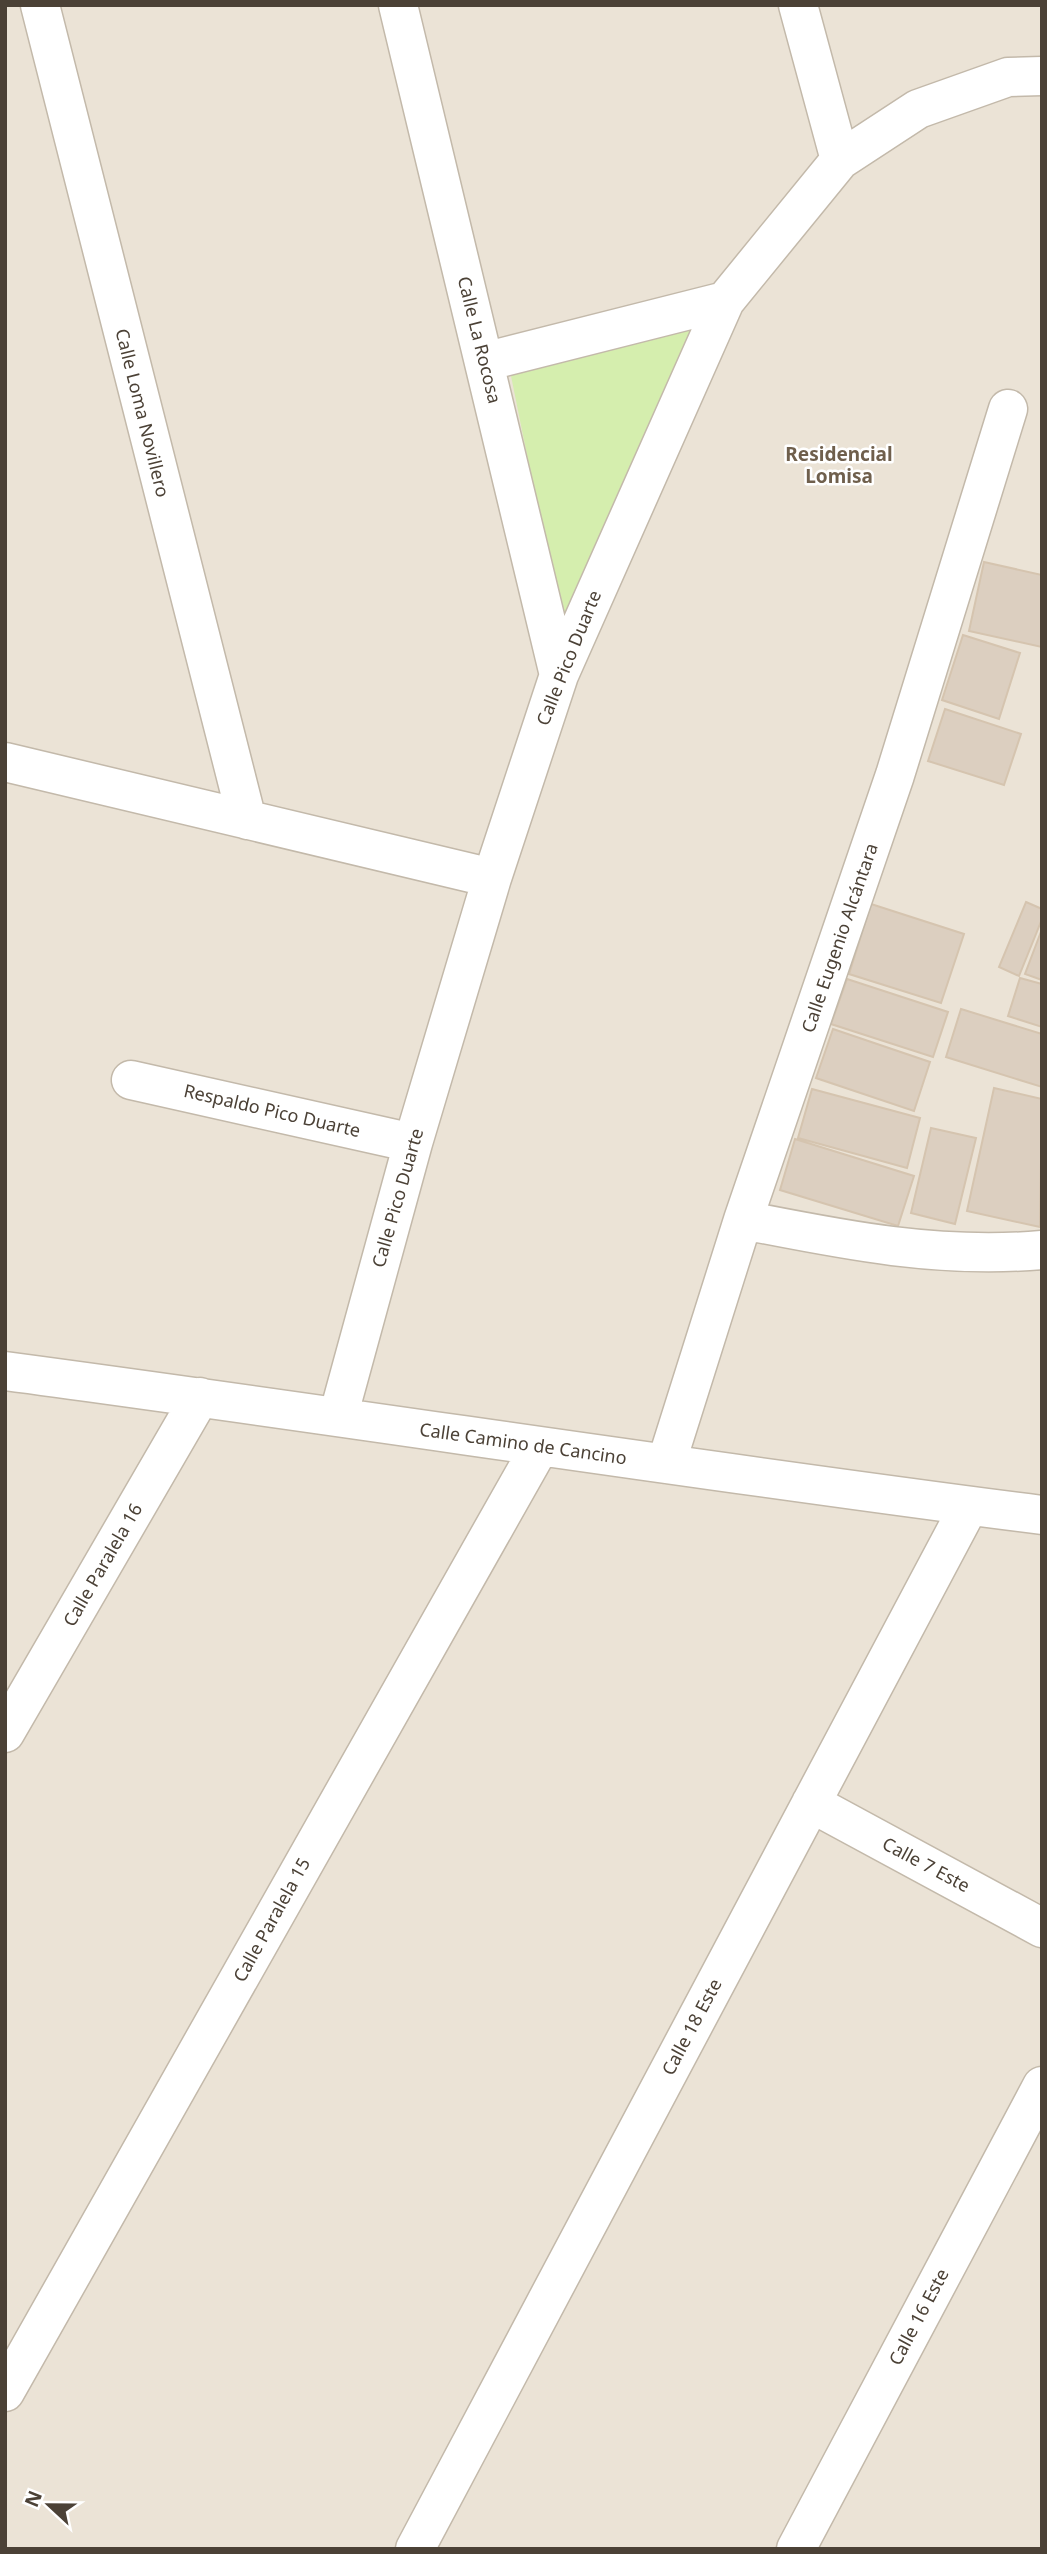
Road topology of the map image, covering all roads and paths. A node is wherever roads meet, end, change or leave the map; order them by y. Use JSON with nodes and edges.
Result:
{"nodes":[{"id":1,"x":40,"y":5,"type":"edge"},
{"id":2,"x":398,"y":5,"type":"edge"},
{"id":3,"x":798,"y":5,"type":"edge"},
{"id":4,"x":1042,"y":76,"type":"edge"},
{"id":5,"x":840,"y":160,"type":"junction"},
{"id":6,"x":725,"y":301,"type":"junction"},
{"id":7,"x":484,"y":362,"type":"junction"},
{"id":8,"x":1008,"y":409,"type":"dead end"},
{"id":9,"x":559,"y":675,"type":"junction"},
{"id":10,"x":5,"y":762,"type":"edge"},
{"id":11,"x":247,"y":820,"type":"junction"},
{"id":12,"x":492,"y":878,"type":"junction"},
{"id":13,"x":131,"y":1080,"type":"dead end"},
{"id":14,"x":413,"y":1143,"type":"junction"},
{"id":15,"x":743,"y":1220,"type":"junction"},
{"id":16,"x":1042,"y":1250,"type":"edge"},
{"id":17,"x":5,"y":1371,"type":"edge"},
{"id":18,"x":200,"y":1397,"type":"junction"},
{"id":19,"x":338,"y":1417,"type":"junction"},
{"id":20,"x":539,"y":1448,"type":"junction"},
{"id":21,"x":666,"y":1464,"type":"junction"},
{"id":22,"x":969,"y":1506,"type":"junction"},
{"id":23,"x":1042,"y":1516,"type":"edge"},
{"id":24,"x":5,"y":1733,"type":"edge"},
{"id":25,"x":811,"y":1803,"type":"junction"},
{"id":26,"x":1042,"y":1928,"type":"edge"},
{"id":27,"x":1042,"y":2086,"type":"edge"},
{"id":28,"x":5,"y":2392,"type":"edge"},
{"id":29,"x":415,"y":2549,"type":"edge"},
{"id":30,"x":796,"y":2549,"type":"edge"}],
"edges":[{"from":1,"to":11,"type":"street","name":"Calle Loma Novillero"},
{"from":2,"to":7,"type":"street","name":"Calle La Rocosa"},
{"from":3,"to":5,"type":"street"},
{"from":4,"to":5,"type":"street","name":"Calle Pico Duarte"},
{"from":5,"to":6,"type":"street","name":"Calle Pico Duarte"},
{"from":6,"to":7,"type":"street"},
{"from":6,"to":9,"type":"street","name":"Calle Pico Duarte"},
{"from":7,"to":9,"type":"street","name":"Calle La Rocosa"},
{"from":8,"to":15,"type":"street","name":"Calle Eugenio Alcántara"},
{"from":9,"to":12,"type":"street","name":"Calle Pico Duarte"},
{"from":10,"to":11,"type":"street"},
{"from":11,"to":12,"type":"street"},
{"from":12,"to":14,"type":"street","name":"Calle Pico Duarte"},
{"from":13,"to":14,"type":"street","name":"Respaldo Pico Duarte"},
{"from":14,"to":19,"type":"street","name":"Calle Pico Duarte"},
{"from":15,"to":16,"type":"street"},
{"from":15,"to":21,"type":"street","name":"Calle Eugenio Alcántara"},
{"from":17,"to":18,"type":"street","name":"Calle Camino de Cancino"},
{"from":18,"to":19,"type":"street","name":"Calle Camino de Cancino"},
{"from":18,"to":24,"type":"street","name":"Calle Paralela 16"},
{"from":19,"to":20,"type":"street","name":"Calle Camino de Cancino"},
{"from":20,"to":21,"type":"street","name":"Calle Camino de Cancino"},
{"from":20,"to":28,"type":"street","name":"Calle Paralela 15"},
{"from":21,"to":22,"type":"street","name":"Calle Camino de Cancino"},
{"from":22,"to":23,"type":"street","name":"Calle Camino de Cancino"},
{"from":22,"to":25,"type":"street","name":"Calle 18 Este"},
{"from":25,"to":26,"type":"street","name":"Calle 7 Este"},
{"from":25,"to":29,"type":"street","name":"Calle 18 Este"},
{"from":27,"to":30,"type":"street","name":"Calle 16 Este"}]}
